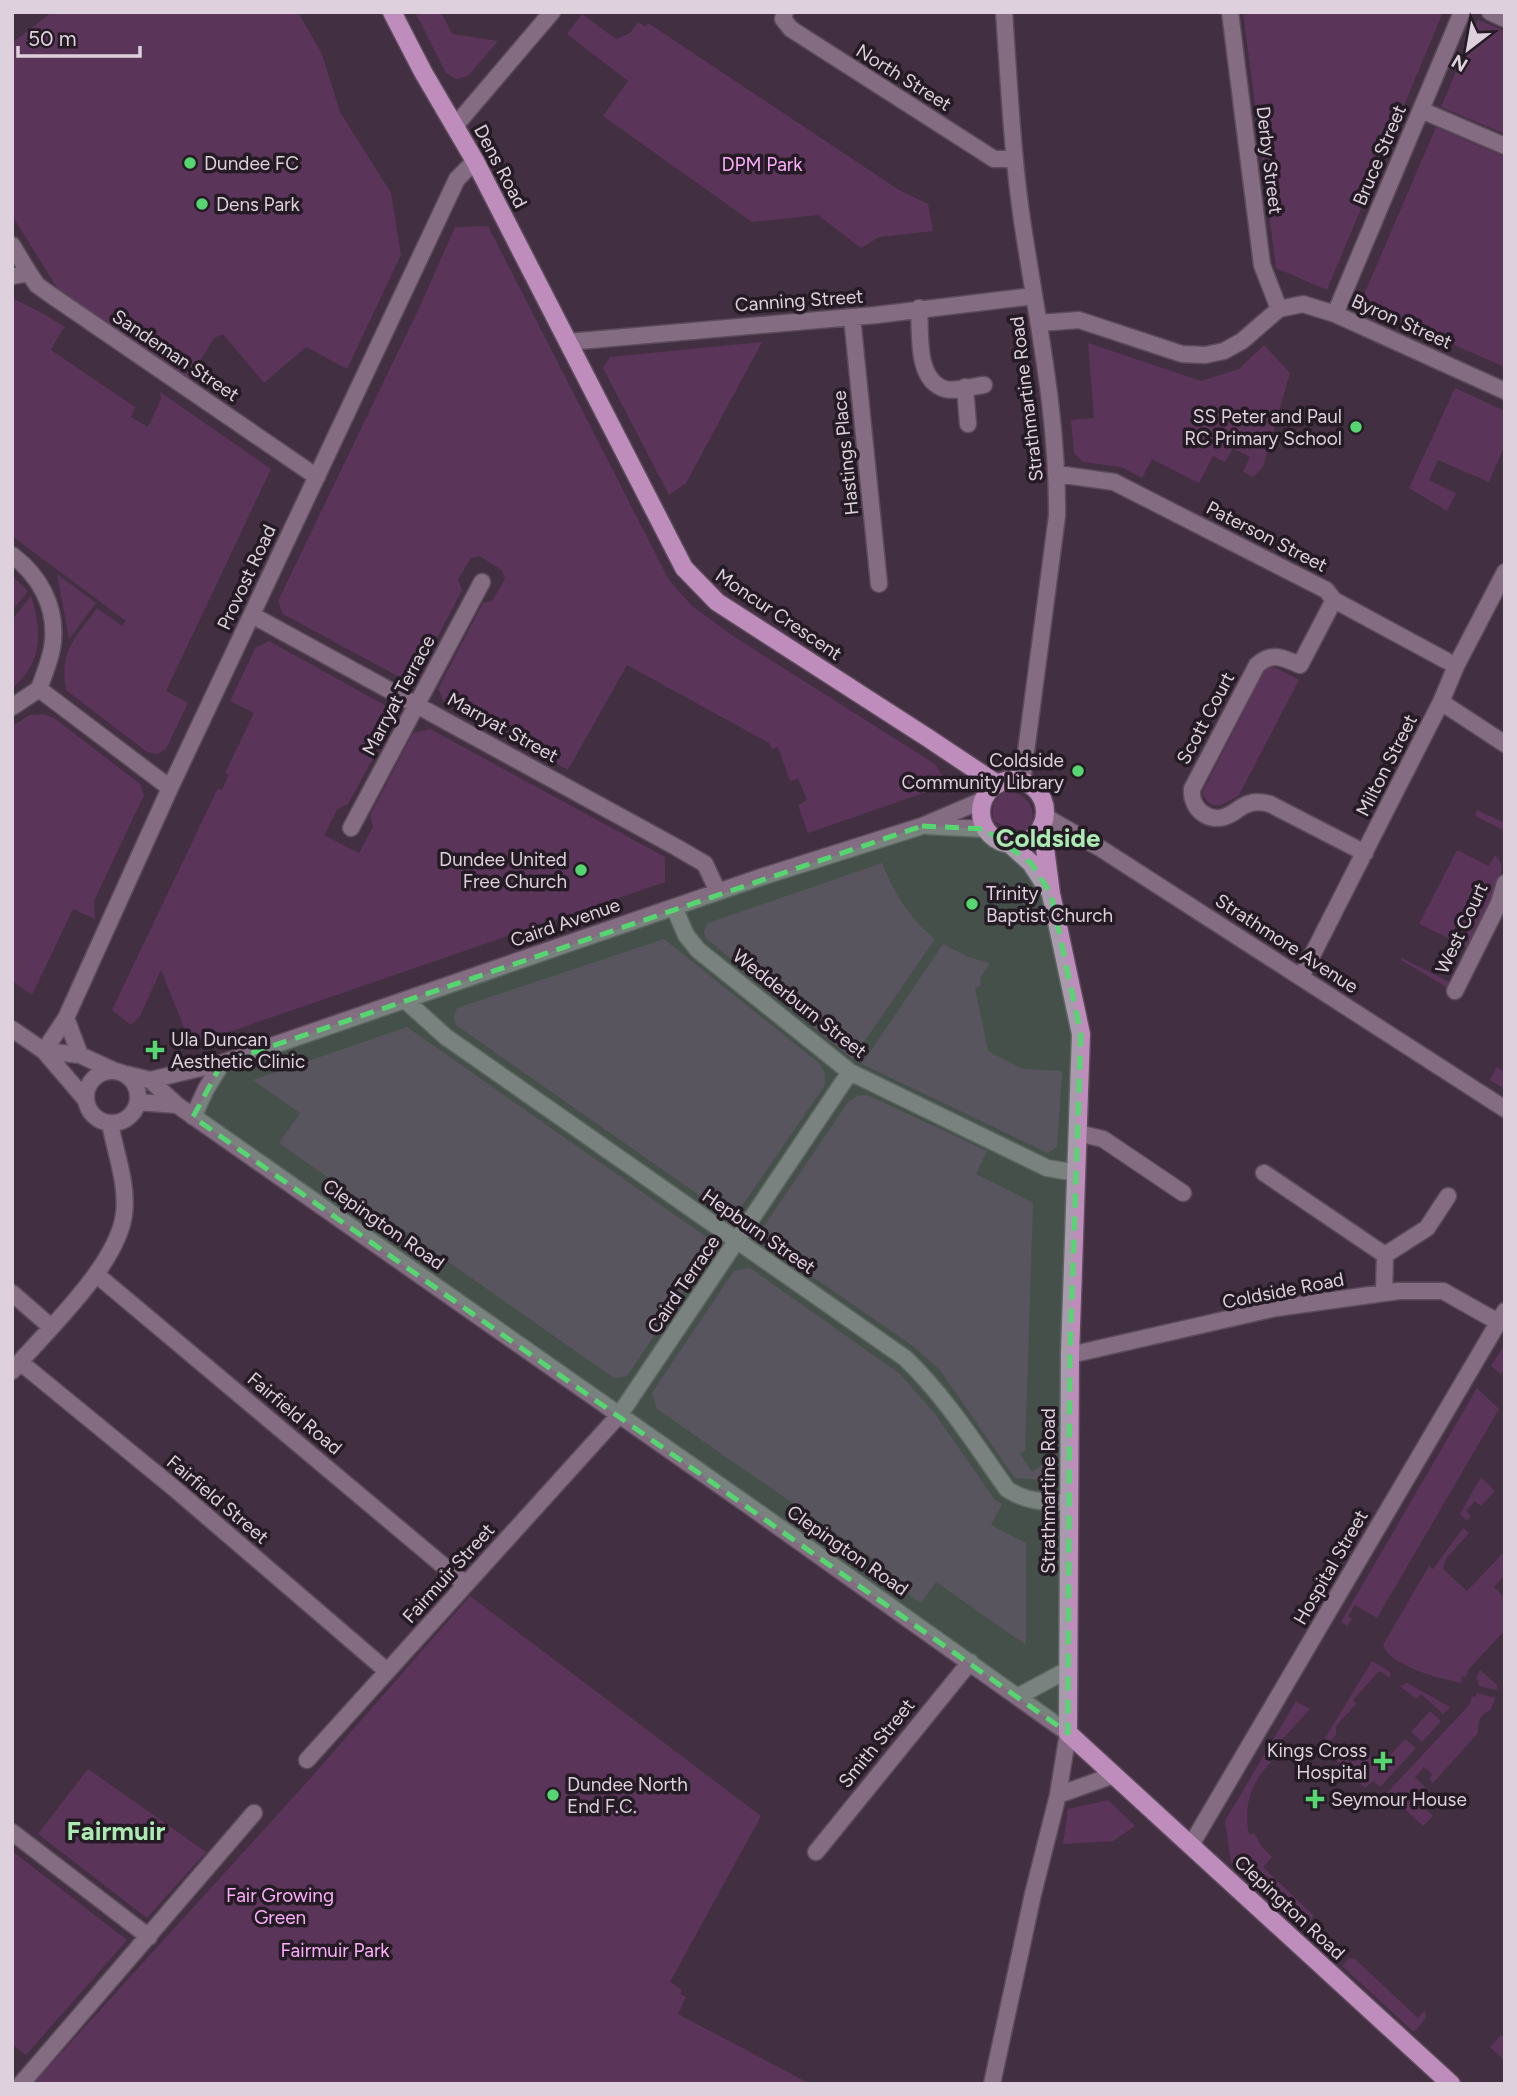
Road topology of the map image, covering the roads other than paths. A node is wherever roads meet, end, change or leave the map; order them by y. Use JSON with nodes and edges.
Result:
{"nodes":[{"id":1,"x":392,"y":12,"type":"edge"},
{"id":2,"x":552,"y":12,"type":"edge"},
{"id":3,"x":785,"y":12,"type":"edge"},
{"id":4,"x":1004,"y":12,"type":"edge"},
{"id":5,"x":1230,"y":12,"type":"edge"},
{"id":6,"x":1462,"y":12,"type":"edge"},
{"id":7,"x":1490,"y":12,"type":"edge"},
{"id":8,"x":1505,"y":19,"type":"edge"},
{"id":9,"x":1421,"y":110,"type":"junction"},
{"id":10,"x":455,"y":126,"type":"junction"},
{"id":11,"x":1505,"y":146,"type":"edge"},
{"id":12,"x":1014,"y":159,"type":"junction"},
{"id":13,"x":475,"y":161,"type":"junction"},
{"id":14,"x":12,"y":245,"type":"edge"},
{"id":15,"x":29,"y":273,"type":"junction"},
{"id":16,"x":12,"y":276,"type":"edge"},
{"id":17,"x":1034,"y":296,"type":"junction"},
{"id":18,"x":919,"y":308,"type":"junction"},
{"id":19,"x":1279,"y":309,"type":"junction"},
{"id":20,"x":1335,"y":314,"type":"junction"},
{"id":21,"x":852,"y":317,"type":"junction"},
{"id":22,"x":1040,"y":323,"type":"junction"},
{"id":23,"x":568,"y":342,"type":"junction"},
{"id":24,"x":984,"y":385,"type":"dead end"},
{"id":25,"x":965,"y":387,"type":"junction"},
{"id":26,"x":1505,"y":391,"type":"edge"},
{"id":27,"x":968,"y":424,"type":"dead end"},
{"id":28,"x":1058,"y":474,"type":"junction"},
{"id":29,"x":317,"y":477,"type":"junction"},
{"id":30,"x":12,"y":555,"type":"edge"},
{"id":31,"x":1505,"y":572,"type":"edge"},
{"id":32,"x":482,"y":582,"type":"dead end"},
{"id":33,"x":879,"y":584,"type":"dead end"},
{"id":34,"x":1334,"y":600,"type":"junction"},
{"id":35,"x":252,"y":615,"type":"junction"},
{"id":36,"x":1447,"y":661,"type":"dead end"},
{"id":37,"x":39,"y":689,"type":"junction"},
{"id":38,"x":1441,"y":702,"type":"junction"},
{"id":39,"x":416,"y":704,"type":"junction"},
{"id":40,"x":12,"y":707,"type":"edge"},
{"id":41,"x":1505,"y":744,"type":"edge"},
{"id":42,"x":1022,"y":782,"type":"junction"},
{"id":43,"x":997,"y":784,"type":"junction"},
{"id":44,"x":170,"y":788,"type":"junction"},
{"id":45,"x":983,"y":800,"type":"junction"},
{"id":46,"x":1043,"y":820,"type":"junction"},
{"id":47,"x":922,"y":826,"type":"junction"},
{"id":48,"x":351,"y":828,"type":"dead end"},
{"id":49,"x":985,"y":829,"type":"junction"},
{"id":50,"x":1010,"y":844,"type":"junction"},
{"id":51,"x":1365,"y":853,"type":"junction"},
{"id":52,"x":1505,"y":883,"type":"edge"},
{"id":53,"x":718,"y":892,"type":"junction"},
{"id":54,"x":1051,"y":894,"type":"junction"},
{"id":55,"x":674,"y":907,"type":"junction"},
{"id":56,"x":1301,"y":977,"type":"junction"},
{"id":57,"x":1455,"y":991,"type":"dead end"},
{"id":58,"x":405,"y":1000,"type":"junction"},
{"id":59,"x":66,"y":1018,"type":"junction"},
{"id":60,"x":12,"y":1029,"type":"edge"},
{"id":61,"x":44,"y":1051,"type":"junction"},
{"id":62,"x":80,"y":1055,"type":"junction"},
{"id":63,"x":222,"y":1063,"type":"junction"},
{"id":64,"x":120,"y":1072,"type":"junction"},
{"id":65,"x":850,"y":1072,"type":"junction"},
{"id":66,"x":150,"y":1080,"type":"junction"},
{"id":67,"x":86,"y":1100,"type":"junction"},
{"id":68,"x":138,"y":1101,"type":"junction"},
{"id":69,"x":177,"y":1105,"type":"junction"},
{"id":70,"x":1505,"y":1109,"type":"edge"},
{"id":71,"x":193,"y":1116,"type":"junction"},
{"id":72,"x":110,"y":1123,"type":"junction"},
{"id":73,"x":1078,"y":1133,"type":"junction"},
{"id":74,"x":1077,"y":1173,"type":"junction"},
{"id":75,"x":1264,"y":1173,"type":"dead end"},
{"id":76,"x":1183,"y":1193,"type":"dead end"},
{"id":77,"x":1448,"y":1196,"type":"dead end"},
{"id":78,"x":737,"y":1241,"type":"junction"},
{"id":79,"x":1385,"y":1255,"type":"junction"},
{"id":80,"x":97,"y":1275,"type":"junction"},
{"id":81,"x":12,"y":1293,"type":"edge"},
{"id":82,"x":1384,"y":1293,"type":"junction"},
{"id":83,"x":1501,"y":1316,"type":"edge"},
{"id":84,"x":51,"y":1327,"type":"junction"},
{"id":85,"x":1070,"y":1355,"type":"junction"},
{"id":86,"x":16,"y":1366,"type":"edge"},
{"id":87,"x":620,"y":1414,"type":"junction"},
{"id":88,"x":1068,"y":1503,"type":"junction"},
{"id":89,"x":465,"y":1584,"type":"junction"},
{"id":90,"x":970,"y":1661,"type":"junction"},
{"id":91,"x":1069,"y":1669,"type":"junction"},
{"id":92,"x":387,"y":1671,"type":"junction"},
{"id":93,"x":1019,"y":1696,"type":"junction"},
{"id":94,"x":1068,"y":1733,"type":"junction"},
{"id":95,"x":307,"y":1760,"type":"dead end"},
{"id":96,"x":1114,"y":1775,"type":"junction"},
{"id":97,"x":1058,"y":1795,"type":"junction"},
{"id":98,"x":254,"y":1814,"type":"dead end"},
{"id":99,"x":12,"y":1832,"type":"edge"},
{"id":100,"x":1191,"y":1845,"type":"junction"},
{"id":101,"x":817,"y":1852,"type":"dead end"},
{"id":102,"x":149,"y":1937,"type":"junction"},
{"id":103,"x":21,"y":2084,"type":"edge"},
{"id":104,"x":992,"y":2084,"type":"edge"},
{"id":105,"x":1451,"y":2084,"type":"edge"}],
"edges":[{"from":1,"to":10,"type":"main road","name":"Dens Road"},
{"from":2,"to":10,"type":"street"},
{"from":3,"to":12,"type":"street","name":"North Street"},
{"from":4,"to":12,"type":"street","name":"Strathmartine Road"},
{"from":5,"to":19,"type":"street","name":"Derby Street"},
{"from":6,"to":9,"type":"street","name":"Bruce Street"},
{"from":7,"to":8,"type":"street"},
{"from":9,"to":11,"type":"street"},
{"from":9,"to":20,"type":"street","name":"Bruce Street"},
{"from":10,"to":13,"type":"main road","name":"Dens Road"},
{"from":12,"to":17,"type":"street","name":"Strathmartine Road"},
{"from":13,"to":23,"type":"main road","name":"Dens Road"},
{"from":13,"to":29,"type":"street","name":"Provost Road"},
{"from":14,"to":15,"type":"street","name":"Sandeman Street"},
{"from":15,"to":16,"type":"street"},
{"from":15,"to":29,"type":"street","name":"Sandeman Street"},
{"from":17,"to":18,"type":"street","name":"Canning Street"},
{"from":17,"to":22,"type":"street","name":"Strathmartine Road"},
{"from":18,"to":21,"type":"street","name":"Canning Street"},
{"from":18,"to":25,"type":"street"},
{"from":19,"to":20,"type":"street","name":"Byron Street"},
{"from":19,"to":22,"type":"street"},
{"from":20,"to":26,"type":"street","name":"Byron Street"},
{"from":21,"to":23,"type":"street","name":"Canning Street"},
{"from":21,"to":33,"type":"street","name":"Hastings Place"},
{"from":22,"to":28,"type":"street","name":"Strathmartine Road"},
{"from":23,"to":43,"type":"main road","name":"Moncur Crescent"},
{"from":24,"to":25,"type":"street"},
{"from":25,"to":27,"type":"street"},
{"from":28,"to":34,"type":"street","name":"Paterson Street"},
{"from":28,"to":42,"type":"street","name":"Strathmartine Road"},
{"from":29,"to":35,"type":"street","name":"Provost Road"},
{"from":30,"to":37,"type":"street"},
{"from":31,"to":38,"type":"street","name":"Milton Street"},
{"from":32,"to":39,"type":"street","name":"Marryat Terrace"},
{"from":34,"to":36,"type":"street","name":"Paterson Street"},
{"from":34,"to":51,"type":"street","name":"Scott Court"},
{"from":35,"to":39,"type":"street","name":"Marryat Street"},
{"from":35,"to":44,"type":"street","name":"Provost Road"},
{"from":37,"to":40,"type":"street"},
{"from":37,"to":44,"type":"street"},
{"from":38,"to":41,"type":"street"},
{"from":38,"to":51,"type":"street","name":"Milton Street"},
{"from":39,"to":48,"type":"street","name":"Marryat Terrace"},
{"from":39,"to":53,"type":"street","name":"Marryat Street"},
{"from":42,"to":43,"type":"main road"},
{"from":42,"to":46,"type":"main road"},
{"from":43,"to":45,"type":"main road"},
{"from":44,"to":59,"type":"street","name":"Provost Road"},
{"from":45,"to":47,"type":"street","name":"Caird Avenue"},
{"from":45,"to":49,"type":"main road"},
{"from":46,"to":50,"type":"main road"},
{"from":46,"to":54,"type":"main road","name":"Strathmartine Road"},
{"from":46,"to":56,"type":"street","name":"Strathmore Avenue"},
{"from":47,"to":49,"type":"street","name":"Caird Avenue"},
{"from":47,"to":53,"type":"street","name":"Caird Avenue"},
{"from":49,"to":50,"type":"main road"},
{"from":50,"to":54,"type":"main road","name":"Strathmartine Road"},
{"from":51,"to":56,"type":"street","name":"Milton Street"},
{"from":52,"to":57,"type":"street","name":"West Court"},
{"from":53,"to":55,"type":"street","name":"Caird Avenue"},
{"from":54,"to":73,"type":"main road","name":"Strathmartine Road"},
{"from":55,"to":58,"type":"street","name":"Caird Avenue"},
{"from":55,"to":65,"type":"street","name":"Wedderburn Street"},
{"from":56,"to":70,"type":"street","name":"Strathmore Avenue"},
{"from":58,"to":63,"type":"street","name":"Caird Avenue"},
{"from":58,"to":78,"type":"street","name":"Hepburn Street"},
{"from":59,"to":61,"type":"street","name":"Provost Road"},
{"from":59,"to":62,"type":"street"},
{"from":60,"to":61,"type":"street","name":"Clepington Road"},
{"from":61,"to":62,"type":"street","name":"Clepington Road"},
{"from":61,"to":67,"type":"street","name":"Clepington Road"},
{"from":62,"to":64,"type":"street","name":"Clepington Road"},
{"from":63,"to":66,"type":"street","name":"Caird Avenue"},
{"from":63,"to":71,"type":"street"},
{"from":64,"to":66,"type":"street","name":"Clepington Road"},
{"from":64,"to":67,"type":"street"},
{"from":64,"to":68,"type":"street"},
{"from":65,"to":74,"type":"street","name":"Wedderburn Street"},
{"from":65,"to":78,"type":"street","name":"Caird Terrace"},
{"from":66,"to":69,"type":"street","name":"Clepington Road"},
{"from":67,"to":72,"type":"street","name":"Clepington Road"},
{"from":68,"to":69,"type":"street","name":"Clepington Road"},
{"from":68,"to":72,"type":"street"},
{"from":69,"to":71,"type":"street","name":"Clepington Road"},
{"from":71,"to":87,"type":"street","name":"Clepington Road"},
{"from":72,"to":80,"type":"street"},
{"from":73,"to":74,"type":"main road","name":"Strathmartine Road"},
{"from":73,"to":76,"type":"street"},
{"from":74,"to":85,"type":"main road","name":"Strathmartine Road"},
{"from":75,"to":79,"type":"street"},
{"from":77,"to":79,"type":"street"},
{"from":78,"to":87,"type":"street","name":"Caird Terrace"},
{"from":78,"to":88,"type":"street","name":"Hepburn Street"},
{"from":79,"to":82,"type":"street"},
{"from":80,"to":84,"type":"street"},
{"from":80,"to":89,"type":"street","name":"Fairfield Road"},
{"from":81,"to":84,"type":"street"},
{"from":82,"to":83,"type":"street","name":"Coldside Road"},
{"from":82,"to":85,"type":"street","name":"Coldside Road"},
{"from":83,"to":100,"type":"street","name":"Hospital Street"},
{"from":84,"to":86,"type":"street"},
{"from":85,"to":88,"type":"main road","name":"Strathmartine Road"},
{"from":86,"to":92,"type":"street","name":"Fairfield Street"},
{"from":87,"to":89,"type":"street","name":"Fairmuir Street"},
{"from":87,"to":90,"type":"street","name":"Clepington Road"},
{"from":88,"to":91,"type":"main road","name":"Strathmartine Road"},
{"from":89,"to":92,"type":"street","name":"Fairmuir Street"},
{"from":90,"to":93,"type":"street","name":"Clepington Road"},
{"from":90,"to":101,"type":"street","name":"Smith Street"},
{"from":91,"to":93,"type":"street"},
{"from":91,"to":94,"type":"main road","name":"Strathmartine Road"},
{"from":92,"to":95,"type":"street","name":"Fairmuir Street"},
{"from":93,"to":94,"type":"street","name":"Clepington Road"},
{"from":94,"to":96,"type":"main road","name":"Clepington Road"},
{"from":94,"to":97,"type":"street","name":"Strathmartine Road"},
{"from":96,"to":97,"type":"street"},
{"from":96,"to":100,"type":"main road","name":"Clepington Road"},
{"from":97,"to":104,"type":"street","name":"Strathmartine Road"},
{"from":98,"to":102,"type":"street"},
{"from":99,"to":102,"type":"street"},
{"from":100,"to":105,"type":"main road","name":"Clepington Road"},
{"from":102,"to":103,"type":"street"}]}
